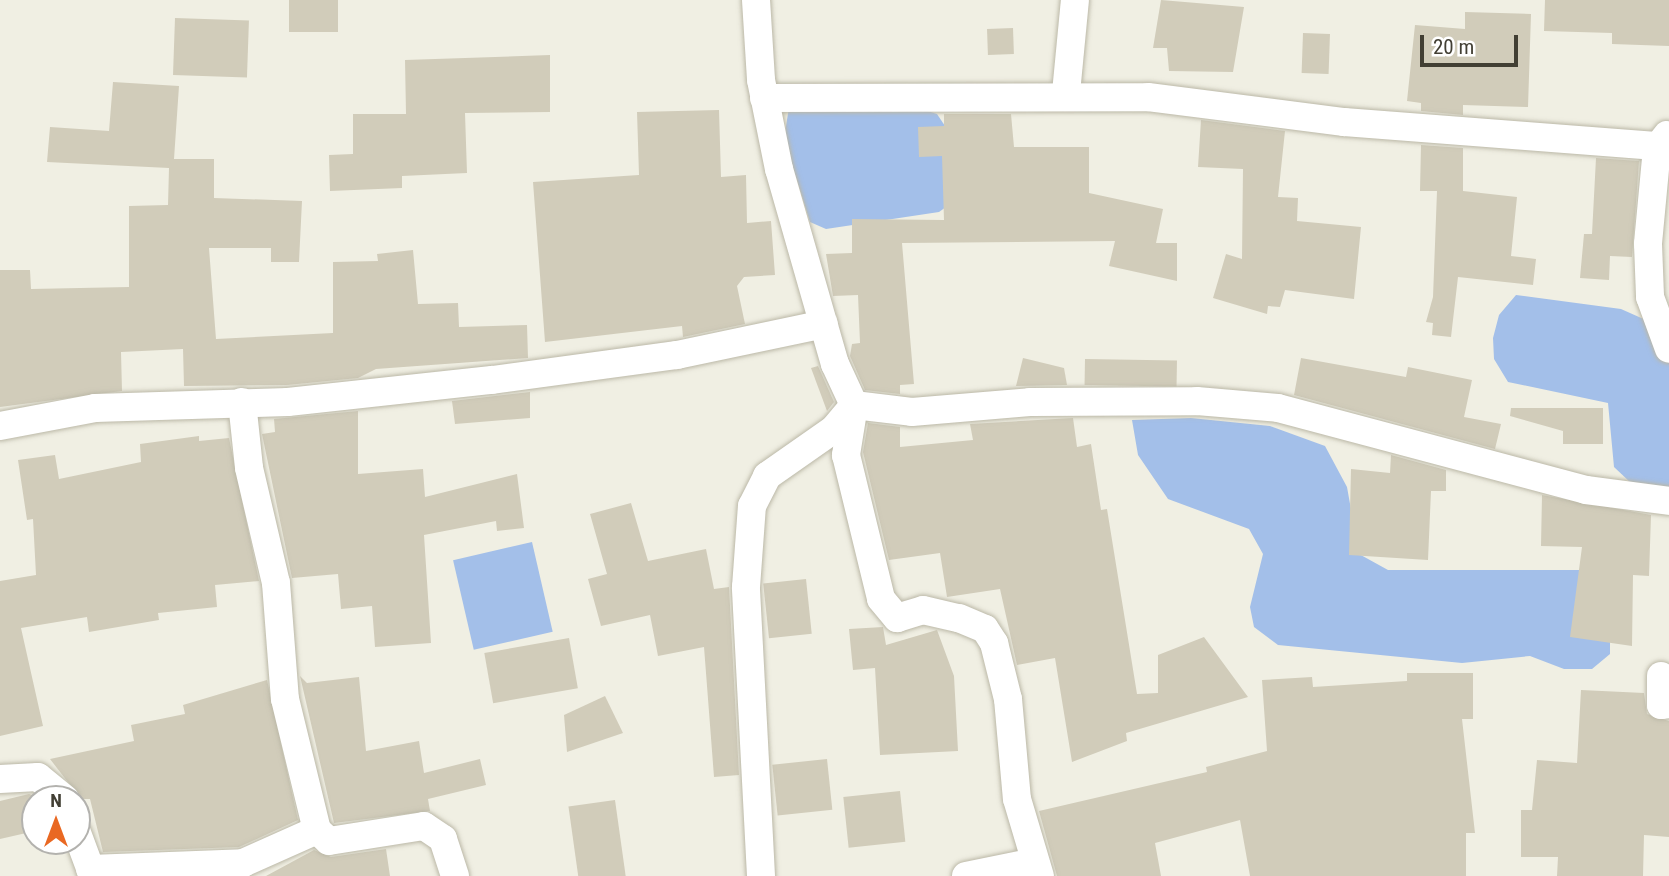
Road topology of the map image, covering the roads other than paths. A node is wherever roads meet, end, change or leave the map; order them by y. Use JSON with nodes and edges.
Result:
{"nodes":[{"id":1,"x":756,"y":0,"type":"edge"},
{"id":2,"x":1075,"y":0,"type":"edge"},
{"id":3,"x":1066,"y":93,"type":"junction"},
{"id":4,"x":764,"y":98,"type":"junction"},
{"id":5,"x":1665,"y":143,"type":"edge"},
{"id":6,"x":824,"y":324,"type":"junction"},
{"id":7,"x":1669,"y":349,"type":"edge"},
{"id":8,"x":242,"y":402,"type":"junction"},
{"id":9,"x":854,"y":405,"type":"junction"},
{"id":10,"x":0,"y":426,"type":"edge"},
{"id":11,"x":1669,"y":501,"type":"edge"},
{"id":12,"x":1661,"y":676,"type":"dead end"},
{"id":13,"x":1669,"y":704,"type":"edge"},
{"id":14,"x":0,"y":779,"type":"edge"},
{"id":15,"x":49,"y":785,"type":"edge"},
{"id":16,"x":317,"y":830,"type":"junction"},
{"id":17,"x":85,"y":855,"type":"edge"},
{"id":18,"x":1037,"y":869,"type":"edge"},
{"id":19,"x":91,"y":873,"type":"edge"},
{"id":20,"x":455,"y":876,"type":"edge"},
{"id":21,"x":761,"y":876,"type":"edge"},
{"id":22,"x":965,"y":876,"type":"edge"}],
"edges":[{"from":1,"to":4,"type":"street"},
{"from":2,"to":3,"type":"street"},
{"from":3,"to":4,"type":"street"},
{"from":3,"to":5,"type":"street"},
{"from":4,"to":6,"type":"street"},
{"from":5,"to":7,"type":"street"},
{"from":6,"to":8,"type":"street"},
{"from":6,"to":9,"type":"street"},
{"from":8,"to":10,"type":"street"},
{"from":8,"to":16,"type":"street"},
{"from":9,"to":11,"type":"street"},
{"from":9,"to":18,"type":"street"},
{"from":9,"to":21,"type":"street"},
{"from":12,"to":13,"type":"street"},
{"from":14,"to":15,"type":"street"},
{"from":16,"to":19,"type":"street"},
{"from":16,"to":20,"type":"street"},
{"from":17,"to":19,"type":"street"},
{"from":18,"to":22,"type":"street"}]}
